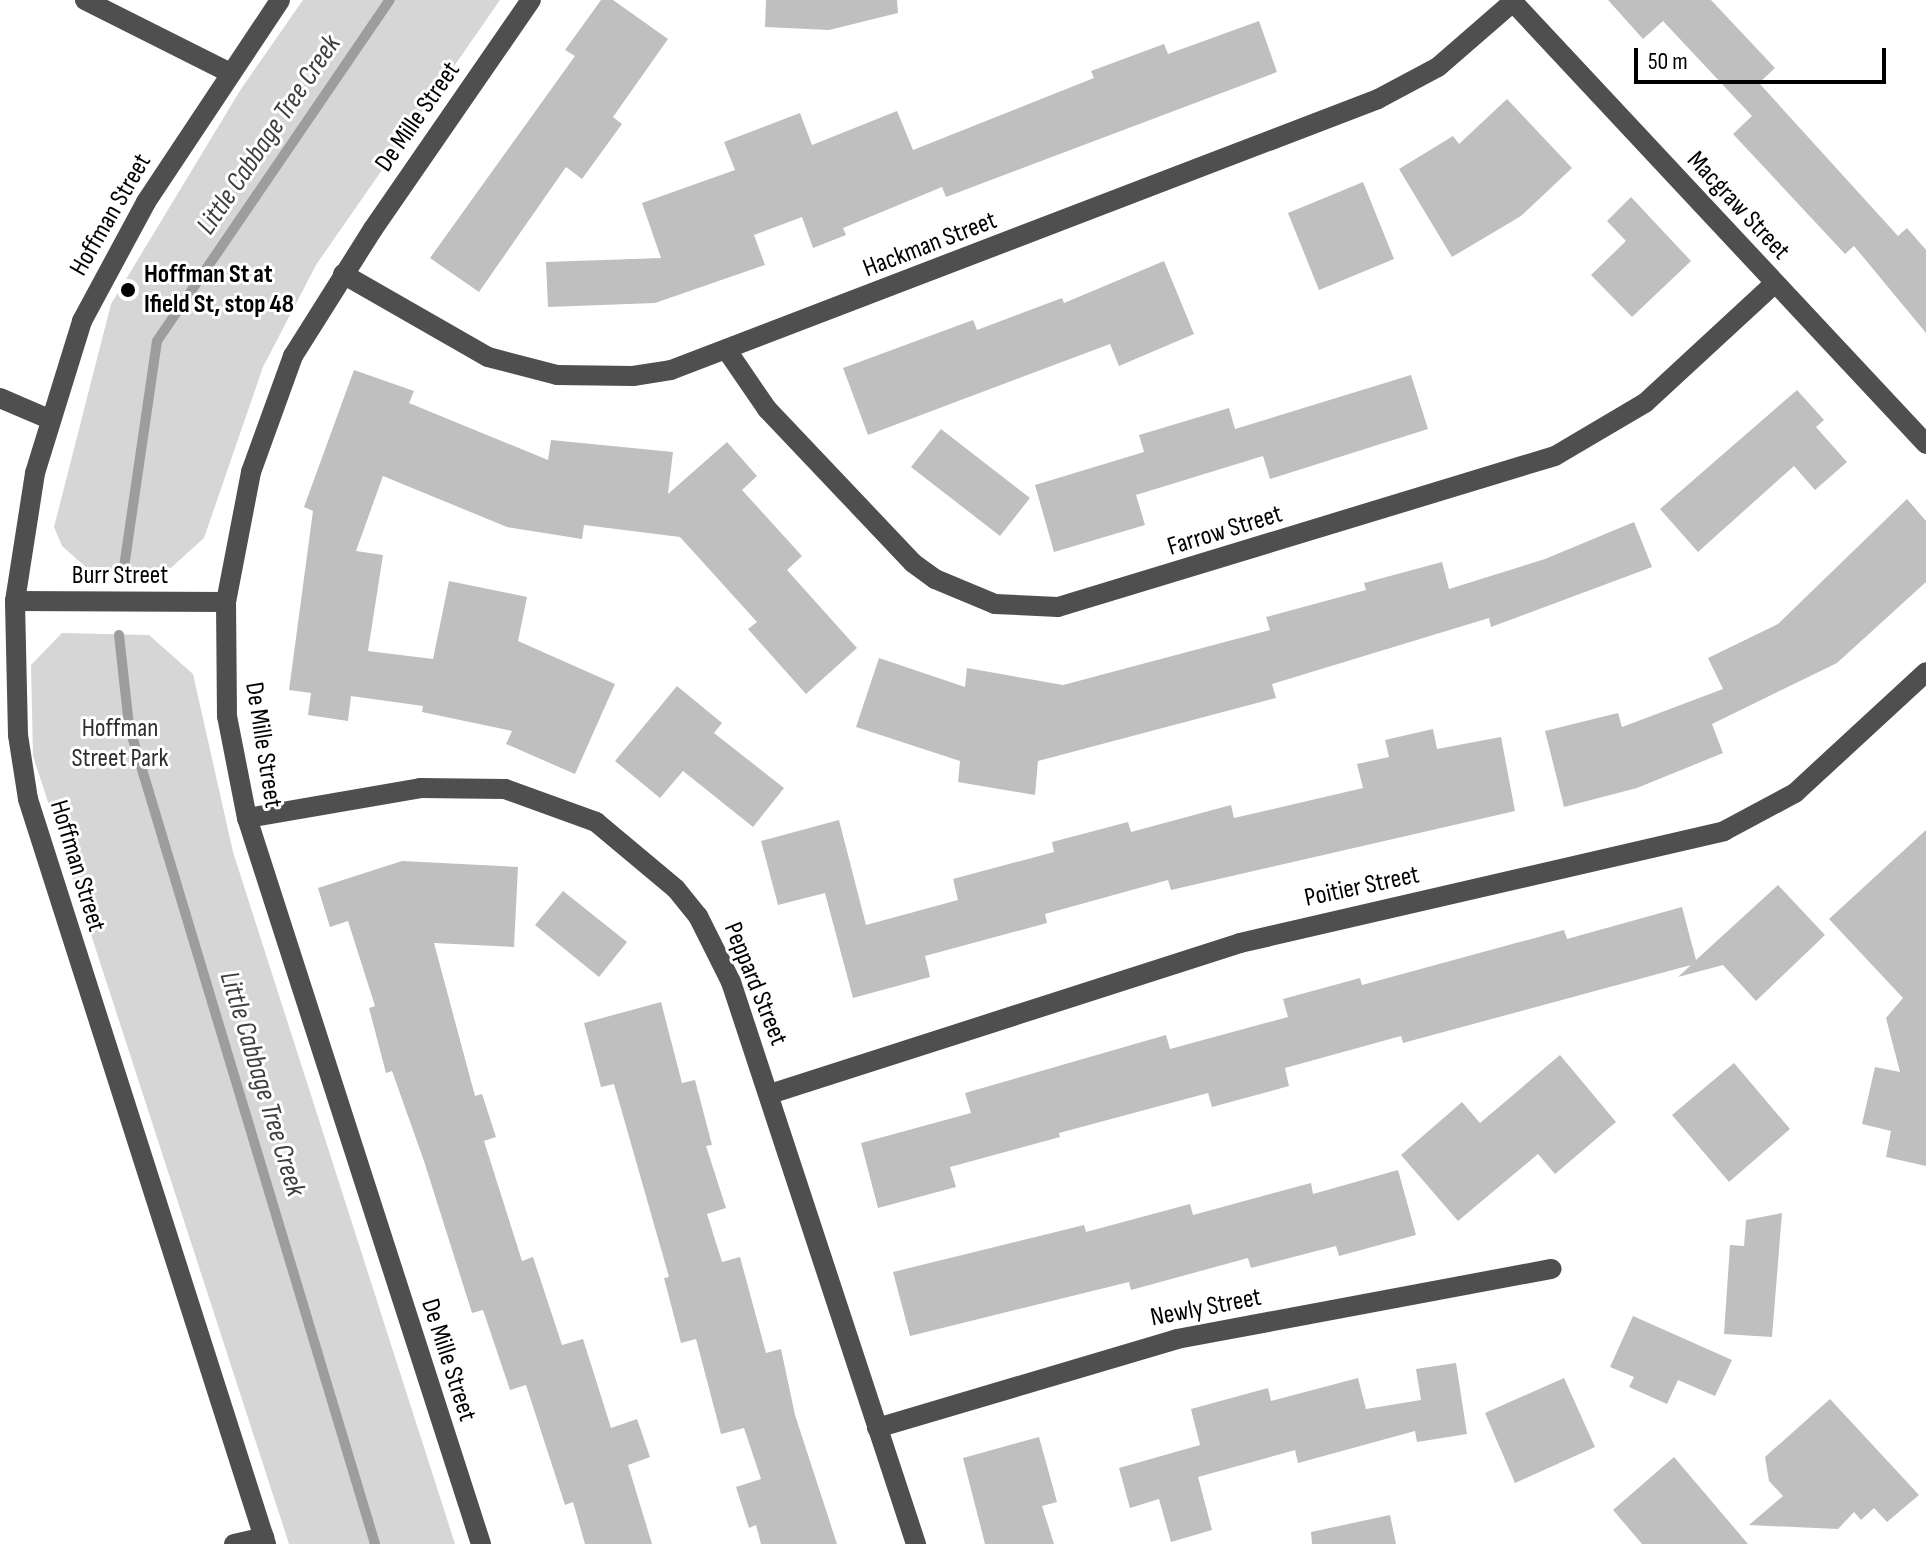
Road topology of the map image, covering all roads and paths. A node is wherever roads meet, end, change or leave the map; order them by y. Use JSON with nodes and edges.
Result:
{"nodes":[{"id":1,"x":85,"y":0,"type":"edge"},
{"id":2,"x":280,"y":0,"type":"edge"},
{"id":3,"x":531,"y":0,"type":"edge"},
{"id":4,"x":1514,"y":1,"type":"edge"},
{"id":5,"x":230,"y":73,"type":"junction"},
{"id":6,"x":343,"y":274,"type":"junction"},
{"id":7,"x":1775,"y":283,"type":"junction"},
{"id":8,"x":728,"y":352,"type":"junction"},
{"id":9,"x":0,"y":398,"type":"edge"},
{"id":10,"x":49,"y":419,"type":"junction"},
{"id":11,"x":1926,"y":444,"type":"edge"},
{"id":12,"x":15,"y":601,"type":"junction"},
{"id":13,"x":226,"y":602,"type":"junction"},
{"id":14,"x":1926,"y":672,"type":"edge"},
{"id":15,"x":247,"y":818,"type":"junction"},
{"id":16,"x":770,"y":1094,"type":"junction"},
{"id":17,"x":1552,"y":1269,"type":"dead end"},
{"id":18,"x":877,"y":1428,"type":"junction"},
{"id":19,"x":265,"y":1541,"type":"edge"},
{"id":20,"x":234,"y":1544,"type":"edge"},
{"id":21,"x":481,"y":1544,"type":"edge"},
{"id":22,"x":916,"y":1544,"type":"edge"}],
"edges":[{"from":1,"to":5,"type":"street"},
{"from":2,"to":5,"type":"street","name":"Hoffman Street"},
{"from":3,"to":6,"type":"street","name":"De Mille Street"},
{"from":4,"to":7,"type":"street","name":"Macgraw Street"},
{"from":4,"to":8,"type":"street","name":"Hackman Street"},
{"from":5,"to":10,"type":"street","name":"Hoffman Street"},
{"from":6,"to":8,"type":"street","name":"Hackman Street"},
{"from":6,"to":13,"type":"street","name":"De Mille Street"},
{"from":7,"to":8,"type":"street","name":"Farrow Street"},
{"from":7,"to":11,"type":"street","name":"Macgraw Street"},
{"from":9,"to":10,"type":"street"},
{"from":10,"to":12,"type":"street","name":"Hoffman Street"},
{"from":12,"to":13,"type":"street","name":"Burr Street"},
{"from":12,"to":19,"type":"street","name":"Hoffman Street"},
{"from":13,"to":15,"type":"street","name":"De Mille Street"},
{"from":14,"to":16,"type":"street","name":"Poitier Street"},
{"from":15,"to":16,"type":"street","name":"Peppard Street"},
{"from":15,"to":21,"type":"street","name":"De Mille Street"},
{"from":16,"to":18,"type":"street","name":"Peppard Street"},
{"from":17,"to":18,"type":"street","name":"Newly Street"},
{"from":18,"to":22,"type":"street","name":"Peppard Street"},
{"from":19,"to":20,"type":"street"}]}
